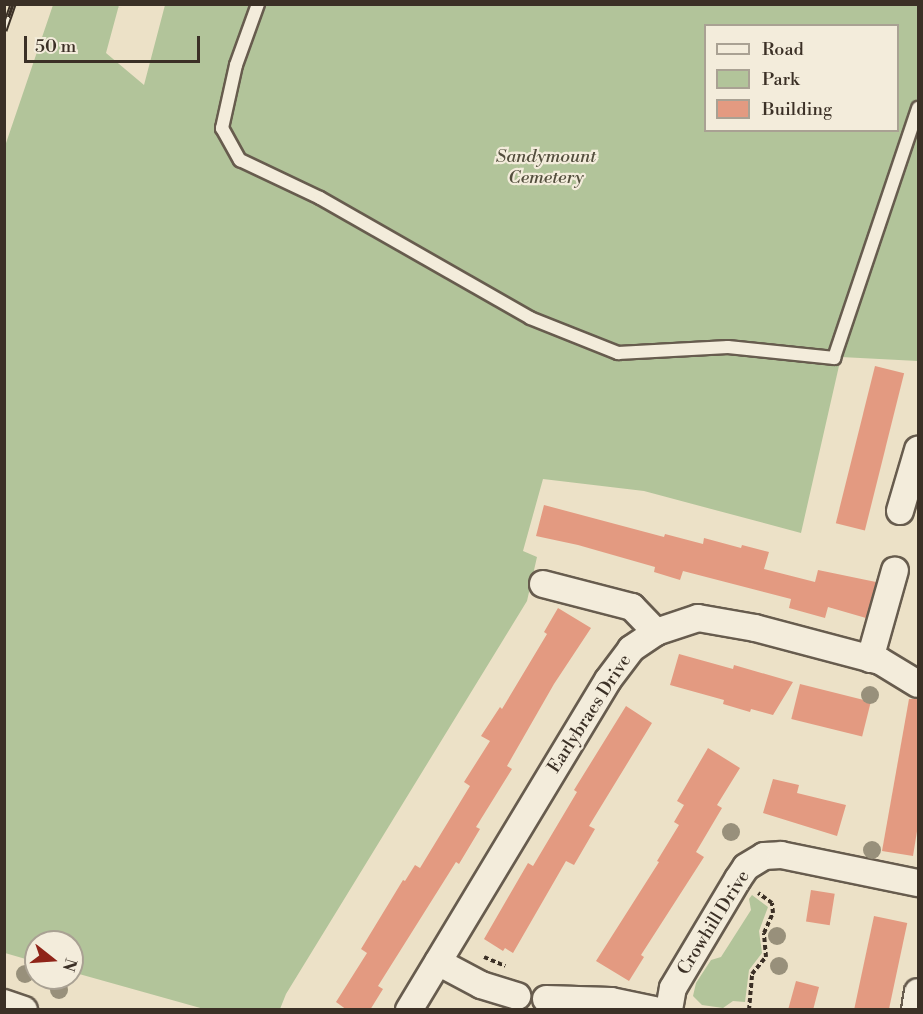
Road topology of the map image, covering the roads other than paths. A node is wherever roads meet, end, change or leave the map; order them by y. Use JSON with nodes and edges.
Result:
{"nodes":[{"id":1,"x":258,"y":4,"type":"edge"},
{"id":2,"x":918,"y":108,"type":"edge"},
{"id":3,"x":918,"y":452,"type":"edge"},
{"id":4,"x":900,"y":511,"type":"dead end"},
{"id":5,"x":895,"y":570,"type":"dead end"},
{"id":6,"x":543,"y":584,"type":"dead end"},
{"id":7,"x":656,"y":632,"type":"junction"},
{"id":8,"x":870,"y":659,"type":"junction"},
{"id":9,"x":918,"y":684,"type":"edge"},
{"id":10,"x":918,"y":883,"type":"edge"},
{"id":11,"x":438,"y":962,"type":"junction"},
{"id":12,"x":918,"y":992,"type":"edge"},
{"id":13,"x":517,"y":996,"type":"dead end"},
{"id":14,"x":546,"y":999,"type":"dead end"},
{"id":15,"x":4,"y":1003,"type":"edge"},
{"id":16,"x":24,"y":1010,"type":"edge"},
{"id":17,"x":409,"y":1010,"type":"edge"},
{"id":18,"x":654,"y":1010,"type":"edge"},
{"id":19,"x":669,"y":1010,"type":"edge"},
{"id":20,"x":915,"y":1010,"type":"edge"}],
"edges":[{"from":1,"to":2,"type":"lane"},
{"from":3,"to":4,"type":"street"},
{"from":5,"to":8,"type":"street"},
{"from":6,"to":7,"type":"street"},
{"from":7,"to":8,"type":"street","name":"Earlybraes Drive"},
{"from":7,"to":11,"type":"street","name":"Earlybraes Drive"},
{"from":8,"to":9,"type":"street","name":"Earlybraes Drive"},
{"from":10,"to":19,"type":"street","name":"Crowhill Drive"},
{"from":11,"to":13,"type":"street"},
{"from":11,"to":17,"type":"street","name":"Earlybraes Drive"},
{"from":12,"to":20,"type":"street"},
{"from":14,"to":18,"type":"street"},
{"from":15,"to":16,"type":"street"}]}
